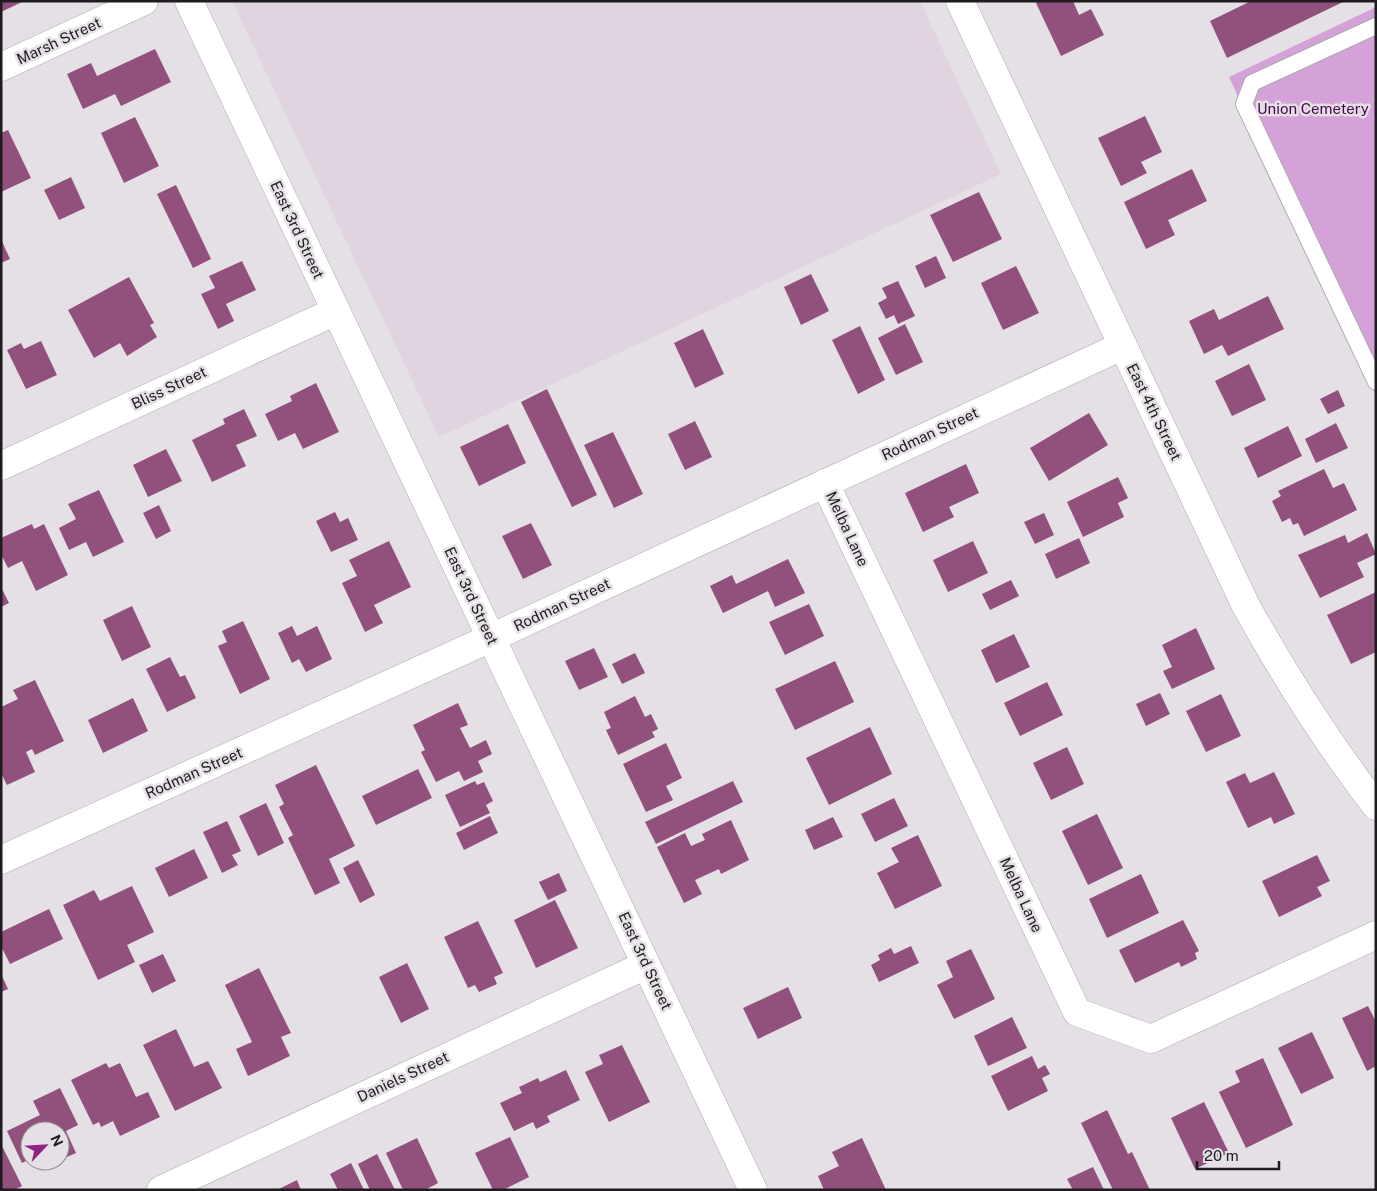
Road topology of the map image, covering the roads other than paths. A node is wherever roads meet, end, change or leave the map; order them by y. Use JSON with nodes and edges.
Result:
{"nodes":[{"id":1,"x":144,"y":1,"type":"edge"},
{"id":2,"x":189,"y":1,"type":"edge"},
{"id":3,"x":960,"y":1,"type":"edge"},
{"id":4,"x":1376,"y":26,"type":"edge"},
{"id":5,"x":1,"y":67,"type":"edge"},
{"id":6,"x":336,"y":311,"type":"junction"},
{"id":7,"x":1122,"y":346,"type":"junction"},
{"id":8,"x":1376,"y":382,"type":"edge"},
{"id":9,"x":1,"y":466,"type":"edge"},
{"id":10,"x":825,"y":483,"type":"junction"},
{"id":11,"x":491,"y":638,"type":"junction"},
{"id":12,"x":1376,"y":806,"type":"edge"},
{"id":13,"x":1,"y":860,"type":"edge"},
{"id":14,"x":1376,"y":935,"type":"edge"},
{"id":15,"x":646,"y":965,"type":"junction"},
{"id":16,"x":161,"y":1190,"type":"edge"},
{"id":17,"x":753,"y":1190,"type":"edge"}],
"edges":[{"from":1,"to":5,"type":"street","name":"Marsh Street"},
{"from":2,"to":6,"type":"street","name":"East 3rd Street"},
{"from":3,"to":7,"type":"street","name":"East 4th Street"},
{"from":4,"to":8,"type":"lane"},
{"from":6,"to":9,"type":"street","name":"Bliss Street"},
{"from":6,"to":11,"type":"street","name":"East 3rd Street"},
{"from":7,"to":10,"type":"street","name":"Rodman Street"},
{"from":7,"to":12,"type":"street","name":"East 4th Street"},
{"from":10,"to":11,"type":"street","name":"Rodman Street"},
{"from":10,"to":14,"type":"street","name":"Melba Lane"},
{"from":11,"to":13,"type":"street","name":"Rodman Street"},
{"from":11,"to":15,"type":"street","name":"East 3rd Street"},
{"from":15,"to":16,"type":"street","name":"Daniels Street"},
{"from":15,"to":17,"type":"street","name":"East 3rd Street"}]}
